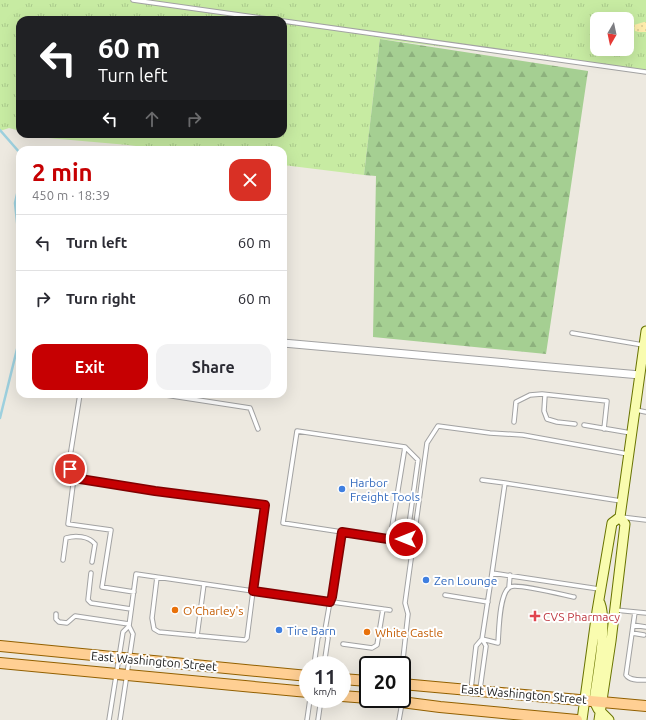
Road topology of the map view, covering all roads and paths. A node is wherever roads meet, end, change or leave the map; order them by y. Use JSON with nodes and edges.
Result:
{"nodes":[{"id":1,"x":133,"y":0,"type":"edge"},
{"id":2,"x":247,"y":16,"type":"edge"},
{"id":3,"x":287,"y":22,"type":"edge"},
{"id":4,"x":646,"y":72,"type":"edge"},
{"id":5,"x":646,"y":331,"type":"edge"},
{"id":6,"x":572,"y":333,"type":"dead end"},
{"id":7,"x":287,"y":343,"type":"edge"},
{"id":8,"x":644,"y":346,"type":"junction"},
{"id":9,"x":643,"y":373,"type":"edge"},
{"id":10,"x":545,"y":395,"type":"junction"},
{"id":11,"x":79,"y":398,"type":"edge"},
{"id":12,"x":185,"y":398,"type":"edge"},
{"id":13,"x":635,"y":410,"type":"junction"},
{"id":14,"x":646,"y":412,"type":"edge"},
{"id":15,"x":514,"y":422,"type":"dead end"},
{"id":16,"x":575,"y":424,"type":"dead end"},
{"id":17,"x":584,"y":425,"type":"dead end"},
{"id":18,"x":258,"y":429,"type":"dead end"},
{"id":19,"x":604,"y":429,"type":"junction"},
{"id":20,"x":632,"y":433,"type":"junction"},
{"id":21,"x":405,"y":447,"type":"junction"},
{"id":22,"x":629,"y":454,"type":"junction"},
{"id":23,"x":74,"y":478,"type":"junction"},
{"id":24,"x":482,"y":480,"type":"dead end"},
{"id":25,"x":505,"y":484,"type":"junction"},
{"id":26,"x":622,"y":502,"type":"junction"},
{"id":27,"x":620,"y":517,"type":"junction"},
{"id":28,"x":646,"y":520,"type":"edge"},
{"id":29,"x":342,"y":532,"type":"junction"},
{"id":30,"x":390,"y":539,"type":"junction"},
{"id":31,"x":63,"y":560,"type":"dead end"},
{"id":32,"x":92,"y":562,"type":"dead end"},
{"id":33,"x":492,"y":572,"type":"junction"},
{"id":34,"x":91,"y":573,"type":"dead end"},
{"id":35,"x":510,"y":574,"type":"junction"},
{"id":36,"x":157,"y":577,"type":"junction"},
{"id":37,"x":204,"y":584,"type":"junction"},
{"id":38,"x":509,"y":587,"type":"junction"},
{"id":39,"x":601,"y":590,"type":"junction"},
{"id":40,"x":253,"y":591,"type":"junction"},
{"id":41,"x":134,"y":592,"type":"junction"},
{"id":42,"x":445,"y":594,"type":"dead end"},
{"id":43,"x":574,"y":597,"type":"dead end"},
{"id":44,"x":330,"y":602,"type":"junction"},
{"id":45,"x":488,"y":602,"type":"junction"},
{"id":46,"x":131,"y":609,"type":"junction"},
{"id":47,"x":383,"y":609,"type":"junction"},
{"id":48,"x":390,"y":610,"type":"dead end"},
{"id":49,"x":614,"y":610,"type":"junction"},
{"id":50,"x":635,"y":612,"type":"junction"},
{"id":51,"x":646,"y":613,"type":"edge"},
{"id":52,"x":56,"y":614,"type":"dead end"},
{"id":53,"x":129,"y":625,"type":"junction"},
{"id":54,"x":633,"y":625,"type":"junction"},
{"id":55,"x":646,"y":627,"type":"edge"},
{"id":56,"x":325,"y":630,"type":"junction"},
{"id":57,"x":632,"y":633,"type":"junction"},
{"id":58,"x":644,"y":635,"type":"dead end"},
{"id":59,"x":197,"y":636,"type":"junction"},
{"id":60,"x":482,"y":639,"type":"junction"},
{"id":61,"x":344,"y":644,"type":"dead end"},
{"id":62,"x":0,"y":646,"type":"edge"},
{"id":63,"x":315,"y":656,"type":"edge"},
{"id":64,"x":325,"y":656,"type":"edge"},
{"id":65,"x":403,"y":656,"type":"edge"},
{"id":66,"x":124,"y":658,"type":"junction"},
{"id":67,"x":0,"y":663,"type":"edge"},
{"id":68,"x":121,"y":675,"type":"junction"},
{"id":69,"x":299,"y":675,"type":"edge"},
{"id":70,"x":646,"y":680,"type":"edge"},
{"id":71,"x":411,"y":685,"type":"edge"},
{"id":72,"x":476,"y":690,"type":"junction"},
{"id":73,"x":299,"y":691,"type":"edge"},
{"id":74,"x":411,"y":703,"type":"edge"},
{"id":75,"x":646,"y":706,"type":"edge"},
{"id":76,"x":596,"y":707,"type":"edge"},
{"id":77,"x":309,"y":708,"type":"edge"},
{"id":78,"x":320,"y":708,"type":"edge"},
{"id":79,"x":401,"y":708,"type":"edge"},
{"id":80,"x":504,"y":717,"type":"edge"},
{"id":81,"x":110,"y":720,"type":"edge"},
{"id":82,"x":120,"y":720,"type":"edge"},
{"id":83,"x":308,"y":720,"type":"edge"},
{"id":84,"x":318,"y":720,"type":"edge"},
{"id":85,"x":399,"y":720,"type":"edge"},
{"id":86,"x":577,"y":720,"type":"edge"},
{"id":87,"x":582,"y":720,"type":"edge"},
{"id":88,"x":609,"y":720,"type":"edge"}],
"edges":[{"from":1,"to":2,"type":"lane"},
{"from":3,"to":4,"type":"lane"},
{"from":5,"to":8,"type":"main road"},
{"from":6,"to":8,"type":"lane"},
{"from":7,"to":9,"type":"street"},
{"from":8,"to":9,"type":"main road"},
{"from":9,"to":13,"type":"main road"},
{"from":10,"to":15,"type":"lane"},
{"from":10,"to":16,"type":"lane"},
{"from":10,"to":19,"type":"lane"},
{"from":11,"to":23,"type":"lane"},
{"from":12,"to":18,"type":"lane"},
{"from":13,"to":14,"type":"lane"},
{"from":13,"to":20,"type":"main road"},
{"from":17,"to":19,"type":"lane"},
{"from":19,"to":20,"type":"lane"},
{"from":20,"to":22,"type":"main road"},
{"from":21,"to":29,"type":"lane"},
{"from":21,"to":30,"type":"lane"},
{"from":21,"to":30,"type":"lane"},
{"from":22,"to":26,"type":"main road"},
{"from":22,"to":65,"type":"lane"},
{"from":23,"to":40,"type":"lane"},
{"from":23,"to":41,"type":"lane"},
{"from":24,"to":25,"type":"lane"},
{"from":25,"to":26,"type":"lane"},
{"from":25,"to":33,"type":"lane"},
{"from":26,"to":27,"type":"main road"},
{"from":27,"to":28,"type":"lane"},
{"from":27,"to":39,"type":"main road"},
{"from":27,"to":49,"type":"main road"},
{"from":29,"to":30,"type":"lane"},
{"from":29,"to":44,"type":"lane"},
{"from":31,"to":32,"type":"lane"},
{"from":33,"to":35,"type":"lane"},
{"from":33,"to":45,"type":"lane"},
{"from":34,"to":46,"type":"lane"},
{"from":35,"to":38,"type":"lane"},
{"from":35,"to":39,"type":"lane"},
{"from":36,"to":37,"type":"lane"},
{"from":36,"to":41,"type":"lane"},
{"from":36,"to":59,"type":"lane"},
{"from":37,"to":40,"type":"lane"},
{"from":37,"to":59,"type":"lane"},
{"from":38,"to":43,"type":"lane"},
{"from":38,"to":60,"type":"lane"},
{"from":39,"to":76,"type":"main road"},
{"from":40,"to":44,"type":"lane"},
{"from":40,"to":59,"type":"lane"},
{"from":41,"to":46,"type":"lane"},
{"from":42,"to":45,"type":"lane"},
{"from":44,"to":47,"type":"lane"},
{"from":44,"to":56,"type":"lane"},
{"from":45,"to":60,"type":"lane"},
{"from":46,"to":53,"type":"lane"},
{"from":47,"to":48,"type":"lane"},
{"from":47,"to":61,"type":"lane"},
{"from":49,"to":50,"type":"lane"},
{"from":49,"to":76,"type":"main road"},
{"from":50,"to":51,"type":"lane"},
{"from":50,"to":54,"type":"lane"},
{"from":52,"to":53,"type":"lane"},
{"from":53,"to":66,"type":"lane"},
{"from":53,"to":66,"type":"lane"},
{"from":54,"to":55,"type":"lane"},
{"from":54,"to":57,"type":"lane"},
{"from":56,"to":63,"type":"lane"},
{"from":56,"to":64,"type":"lane"},
{"from":57,"to":58,"type":"lane"},
{"from":57,"to":70,"type":"lane"},
{"from":60,"to":72,"type":"lane"},
{"from":60,"to":72,"type":"lane"},
{"from":62,"to":66,"type":"main road","name":"East Washington Street"},
{"from":66,"to":68,"type":"lane"},
{"from":66,"to":68,"type":"lane"},
{"from":66,"to":69,"type":"main road","name":"East Washington Street"},
{"from":67,"to":68,"type":"main road","name":"East Washington Street"},
{"from":68,"to":73,"type":"main road","name":"East Washington Street"},
{"from":68,"to":81,"type":"lane"},
{"from":68,"to":82,"type":"lane"},
{"from":71,"to":72,"type":"main road","name":"East Washington Street"},
{"from":72,"to":76,"type":"main road","name":"East Washington Street"},
{"from":74,"to":80,"type":"main road","name":"East Washington Street"},
{"from":75,"to":76,"type":"main road","name":"East Washington Street"},
{"from":76,"to":87,"type":"main road"},
{"from":76,"to":88,"type":"main road"},
{"from":77,"to":83,"type":"lane"},
{"from":78,"to":84,"type":"lane"},
{"from":79,"to":85,"type":"lane"},
{"from":80,"to":86,"type":"main road","name":"East Washington Street"}]}
